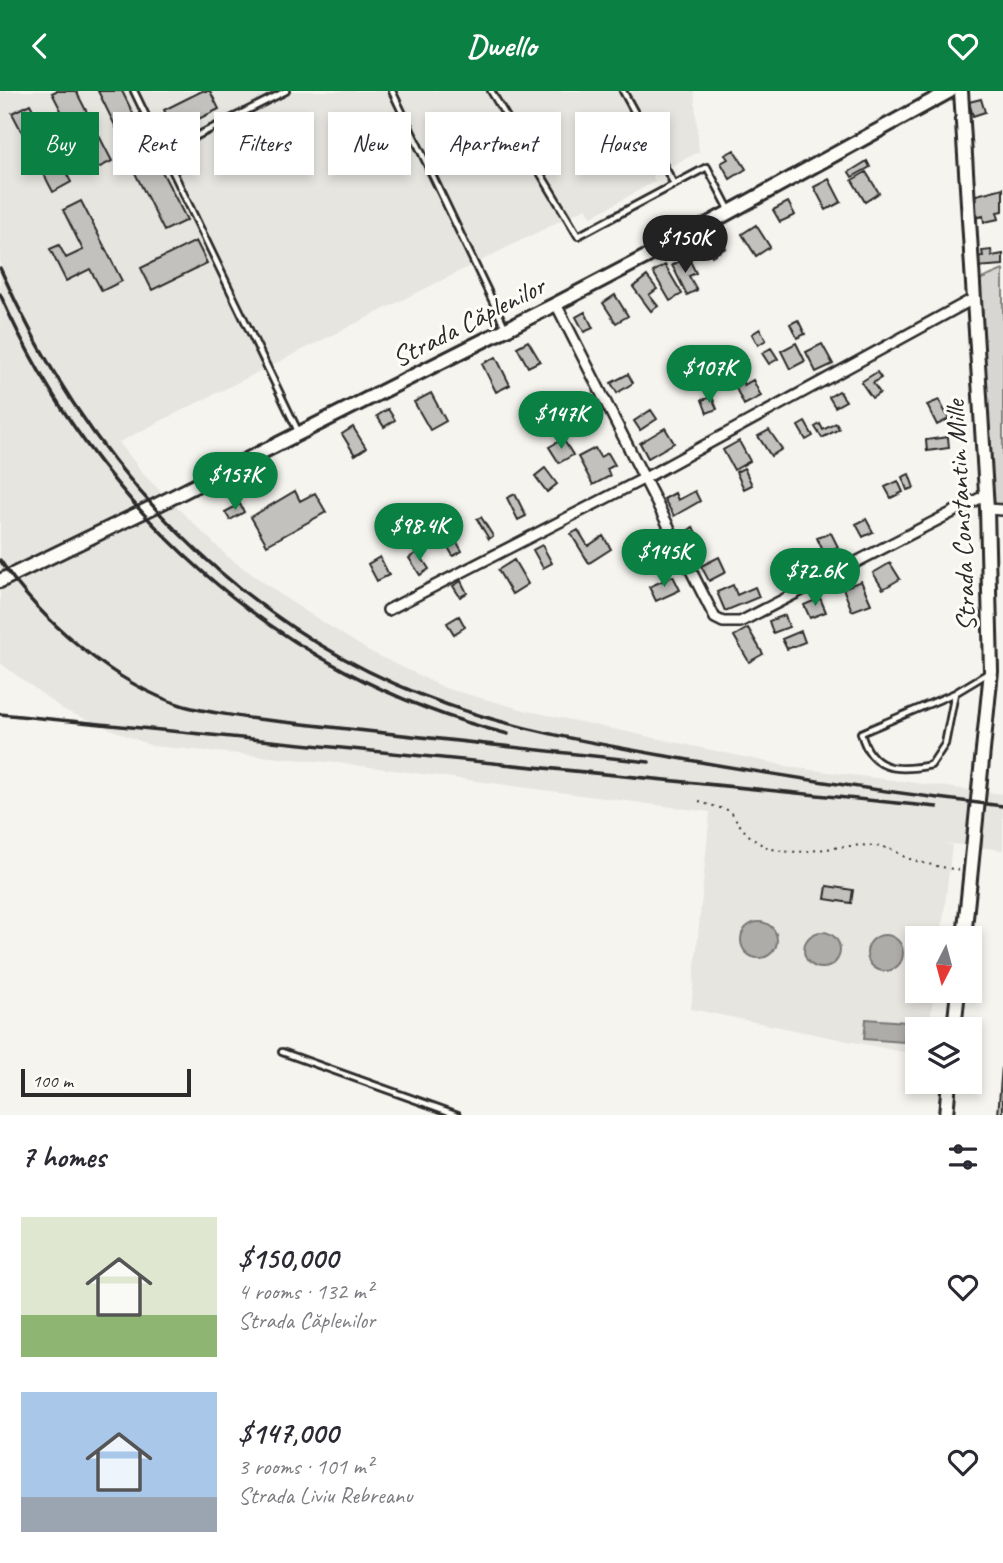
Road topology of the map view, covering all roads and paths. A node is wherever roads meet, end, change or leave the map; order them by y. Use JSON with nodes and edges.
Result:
{"nodes":[{"id":1,"x":134,"y":91,"type":"edge"},
{"id":2,"x":286,"y":91,"type":"edge"},
{"id":3,"x":392,"y":91,"type":"edge"},
{"id":4,"x":491,"y":91,"type":"edge"},
{"id":5,"x":623,"y":91,"type":"edge"},
{"id":6,"x":950,"y":91,"type":"edge"},
{"id":7,"x":961,"y":91,"type":"edge"},
{"id":8,"x":145,"y":112,"type":"edge"},
{"id":9,"x":200,"y":134,"type":"edge"},
{"id":10,"x":176,"y":175,"type":"edge"},
{"id":11,"x":674,"y":184,"type":"junction"},
{"id":12,"x":730,"y":212,"type":"junction"},
{"id":13,"x":973,"y":299,"type":"junction"},
{"id":14,"x":556,"y":304,"type":"junction"},
{"id":15,"x":505,"y":328,"type":"junction"},
{"id":16,"x":299,"y":433,"type":"junction"},
{"id":17,"x":645,"y":478,"type":"junction"},
{"id":18,"x":986,"y":495,"type":"junction"},
{"id":19,"x":987,"y":509,"type":"junction"},
{"id":20,"x":1003,"y":510,"type":"edge"},
{"id":21,"x":0,"y":581,"type":"edge"},
{"id":22,"x":388,"y":610,"type":"dead end"},
{"id":23,"x":997,"y":672,"type":"edge"},
{"id":24,"x":955,"y":693,"type":"junction"},
{"id":25,"x":699,"y":802,"type":"dead end"},
{"id":26,"x":971,"y":871,"type":"junction"},
{"id":27,"x":965,"y":926,"type":"edge"},
{"id":28,"x":282,"y":1052,"type":"dead end"},
{"id":29,"x":948,"y":1094,"type":"edge"},
{"id":30,"x":458,"y":1115,"type":"edge"},
{"id":31,"x":946,"y":1115,"type":"edge"}],
"edges":[{"from":1,"to":8,"type":"lane"},
{"from":2,"to":9,"type":"lane"},
{"from":3,"to":15,"type":"lane"},
{"from":4,"to":11,"type":"lane"},
{"from":5,"to":11,"type":"lane"},
{"from":6,"to":12,"type":"street","name":"Strada Căplenilor"},
{"from":7,"to":13,"type":"street","name":"Strada Constantin Mille"},
{"from":10,"to":16,"type":"lane"},
{"from":11,"to":12,"type":"lane"},
{"from":12,"to":14,"type":"street","name":"Strada Căplenilor"},
{"from":13,"to":17,"type":"street"},
{"from":13,"to":18,"type":"street","name":"Strada Constantin Mille"},
{"from":14,"to":15,"type":"street","name":"Strada Căplenilor"},
{"from":14,"to":17,"type":"street"},
{"from":15,"to":16,"type":"street","name":"Strada Căplenilor"},
{"from":16,"to":21,"type":"street","name":"Strada Căplenilor"},
{"from":17,"to":18,"type":"street"},
{"from":17,"to":22,"type":"street"},
{"from":18,"to":19,"type":"street","name":"Strada Constantin Mille"},
{"from":19,"to":20,"type":"street"},
{"from":19,"to":23,"type":"street","name":"Strada Constantin Mille"},
{"from":23,"to":24,"type":"lane"},
{"from":23,"to":26,"type":"street","name":"Strada Constantin Mille"},
{"from":24,"to":24,"type":"lane"},
{"from":25,"to":26,"type":"path"},
{"from":26,"to":27,"type":"street","name":"Strada Constantin Mille"},
{"from":28,"to":30,"type":"lane"},
{"from":29,"to":31,"type":"street"}]}
